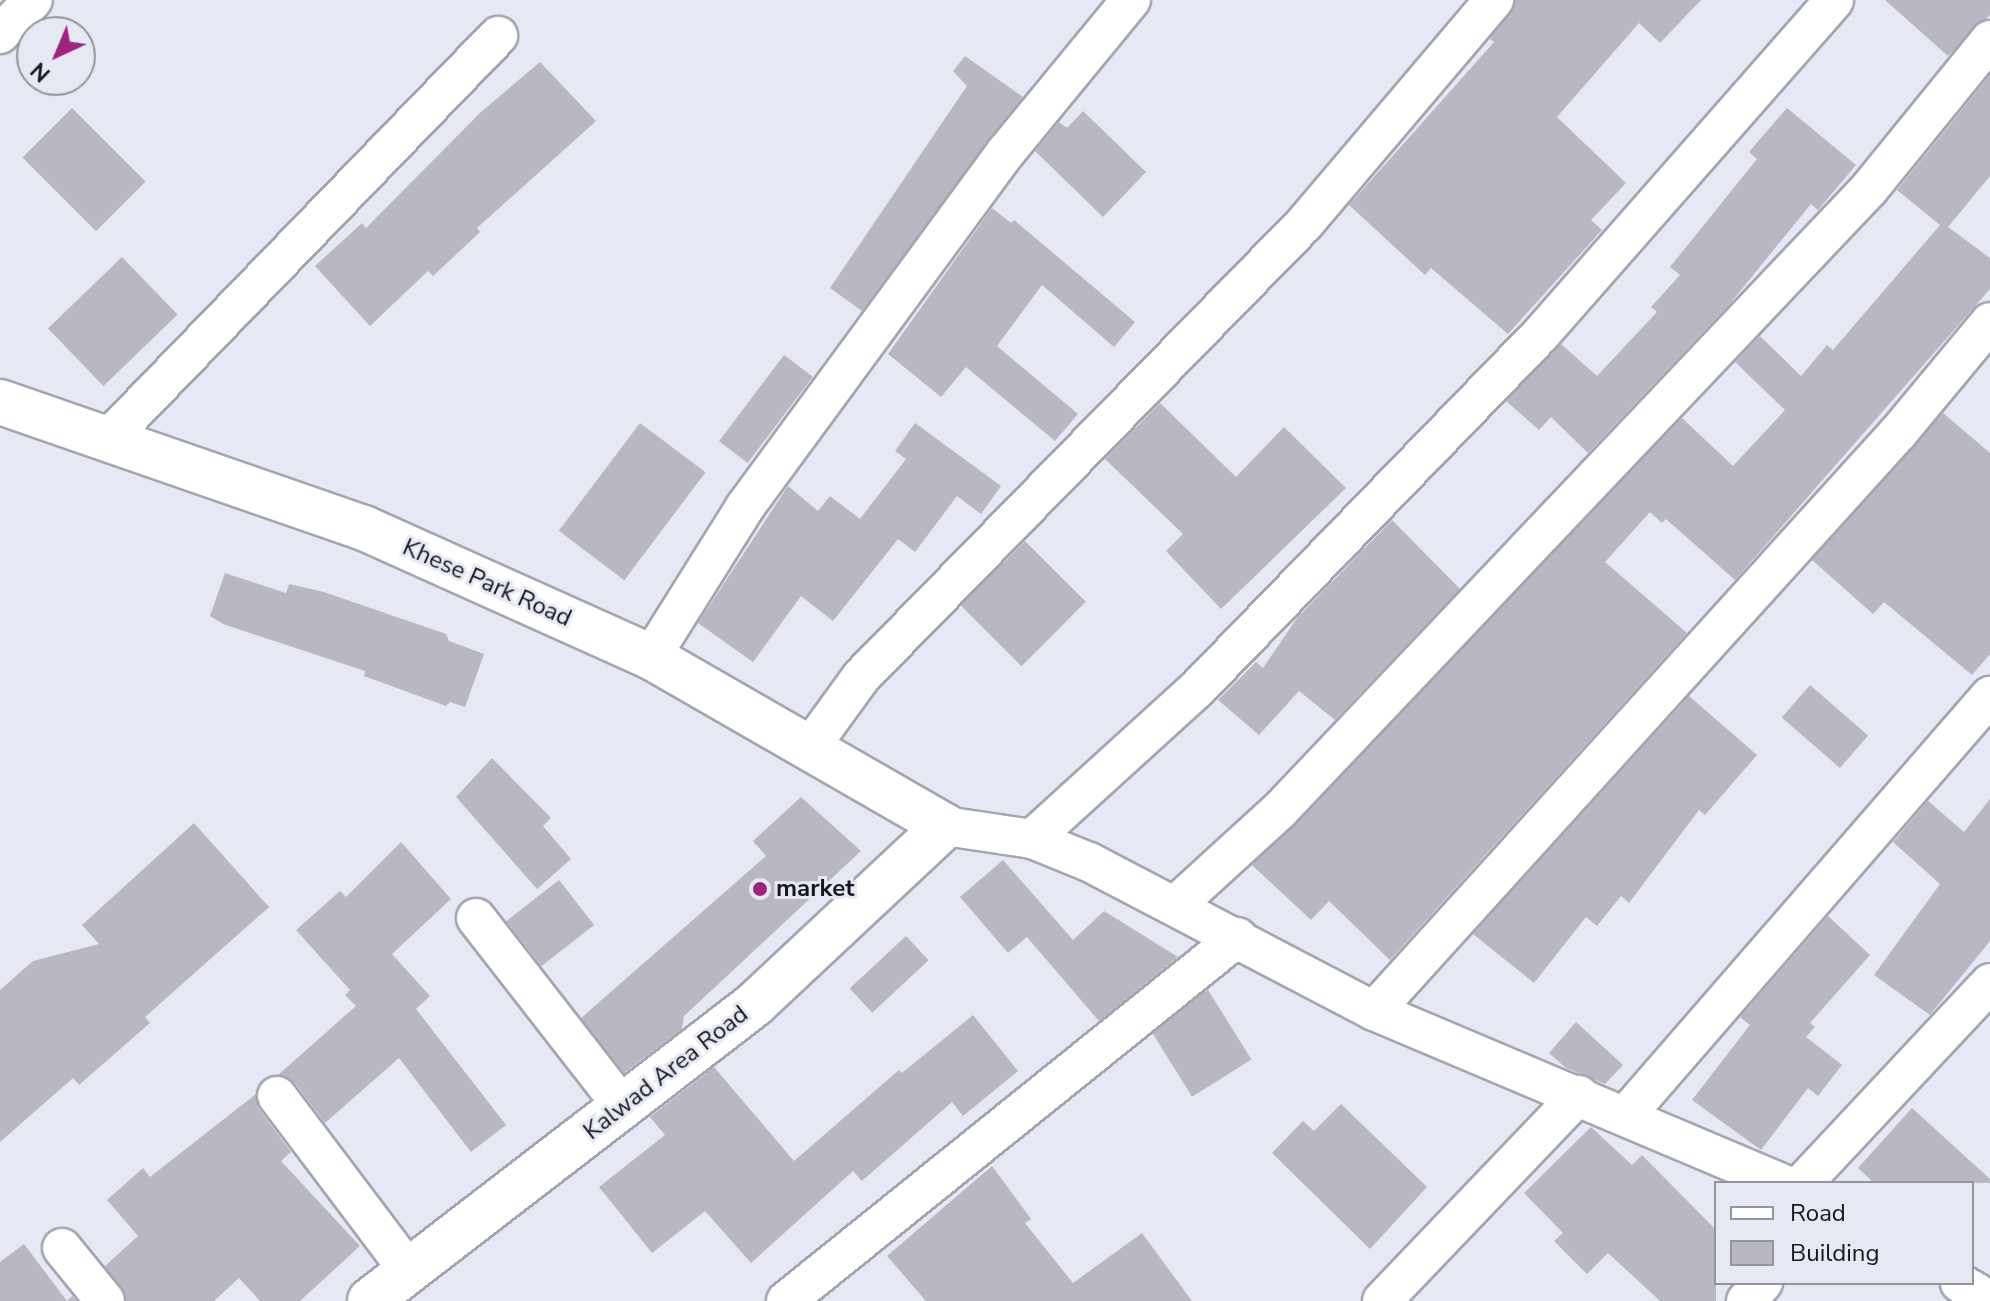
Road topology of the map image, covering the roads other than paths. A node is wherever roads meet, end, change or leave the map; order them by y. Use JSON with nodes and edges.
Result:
{"nodes":[{"id":1,"x":33,"y":0,"type":"edge"},
{"id":2,"x":1131,"y":0,"type":"edge"},
{"id":3,"x":1494,"y":0,"type":"edge"},
{"id":4,"x":1834,"y":0,"type":"edge"},
{"id":5,"x":0,"y":34,"type":"edge"},
{"id":6,"x":498,"y":36,"type":"dead end"},
{"id":7,"x":1990,"y":40,"type":"edge"},
{"id":8,"x":1990,"y":322,"type":"edge"},
{"id":9,"x":0,"y":402,"type":"edge"},
{"id":10,"x":108,"y":439,"type":"junction"},
{"id":11,"x":651,"y":657,"type":"junction"},
{"id":12,"x":1990,"y":696,"type":"edge"},
{"id":13,"x":808,"y":750,"type":"junction"},
{"id":14,"x":945,"y":826,"type":"junction"},
{"id":15,"x":1032,"y":839,"type":"junction"},
{"id":16,"x":1177,"y":904,"type":"junction"},
{"id":17,"x":476,"y":918,"type":"dead end"},
{"id":18,"x":1238,"y":937,"type":"junction"},
{"id":19,"x":1990,"y":983,"type":"edge"},
{"id":20,"x":1374,"y":1011,"type":"junction"},
{"id":21,"x":1579,"y":1095,"type":"junction"},
{"id":22,"x":277,"y":1096,"type":"dead end"},
{"id":23,"x":623,"y":1107,"type":"junction"},
{"id":24,"x":1627,"y":1114,"type":"junction"},
{"id":25,"x":1778,"y":1181,"type":"edge"},
{"id":26,"x":1805,"y":1181,"type":"edge"},
{"id":27,"x":62,"y":1248,"type":"dead end"},
{"id":28,"x":408,"y":1270,"type":"junction"},
{"id":29,"x":1761,"y":1285,"type":"edge"},
{"id":30,"x":1964,"y":1285,"type":"edge"},
{"id":31,"x":1990,"y":1300,"type":"edge"},
{"id":32,"x":105,"y":1301,"type":"edge"},
{"id":33,"x":370,"y":1301,"type":"edge"},
{"id":34,"x":786,"y":1301,"type":"edge"},
{"id":35,"x":1382,"y":1301,"type":"edge"},
{"id":36,"x":1746,"y":1301,"type":"edge"}],
"edges":[{"from":1,"to":5,"type":"street"},
{"from":2,"to":11,"type":"street"},
{"from":3,"to":13,"type":"street"},
{"from":4,"to":15,"type":"street"},
{"from":6,"to":10,"type":"street"},
{"from":7,"to":16,"type":"street"},
{"from":8,"to":20,"type":"street"},
{"from":9,"to":10,"type":"street","name":"Khese Park Road"},
{"from":10,"to":11,"type":"street","name":"Khese Park Road"},
{"from":11,"to":13,"type":"street","name":"Khese Park Road"},
{"from":12,"to":24,"type":"street"},
{"from":13,"to":14,"type":"street","name":"Khese Park Road"},
{"from":14,"to":15,"type":"street"},
{"from":14,"to":23,"type":"street","name":"Kalwad Area Road"},
{"from":15,"to":16,"type":"street"},
{"from":16,"to":18,"type":"street"},
{"from":17,"to":23,"type":"street"},
{"from":18,"to":20,"type":"street"},
{"from":18,"to":34,"type":"street"},
{"from":19,"to":26,"type":"street"},
{"from":20,"to":21,"type":"street"},
{"from":21,"to":24,"type":"street"},
{"from":21,"to":35,"type":"street"},
{"from":22,"to":28,"type":"street"},
{"from":23,"to":28,"type":"street","name":"Kalwad Area Road"},
{"from":24,"to":25,"type":"street"},
{"from":27,"to":32,"type":"street"},
{"from":28,"to":33,"type":"street","name":"Kalwad Area Road"},
{"from":29,"to":36,"type":"street"},
{"from":30,"to":31,"type":"street"}]}
